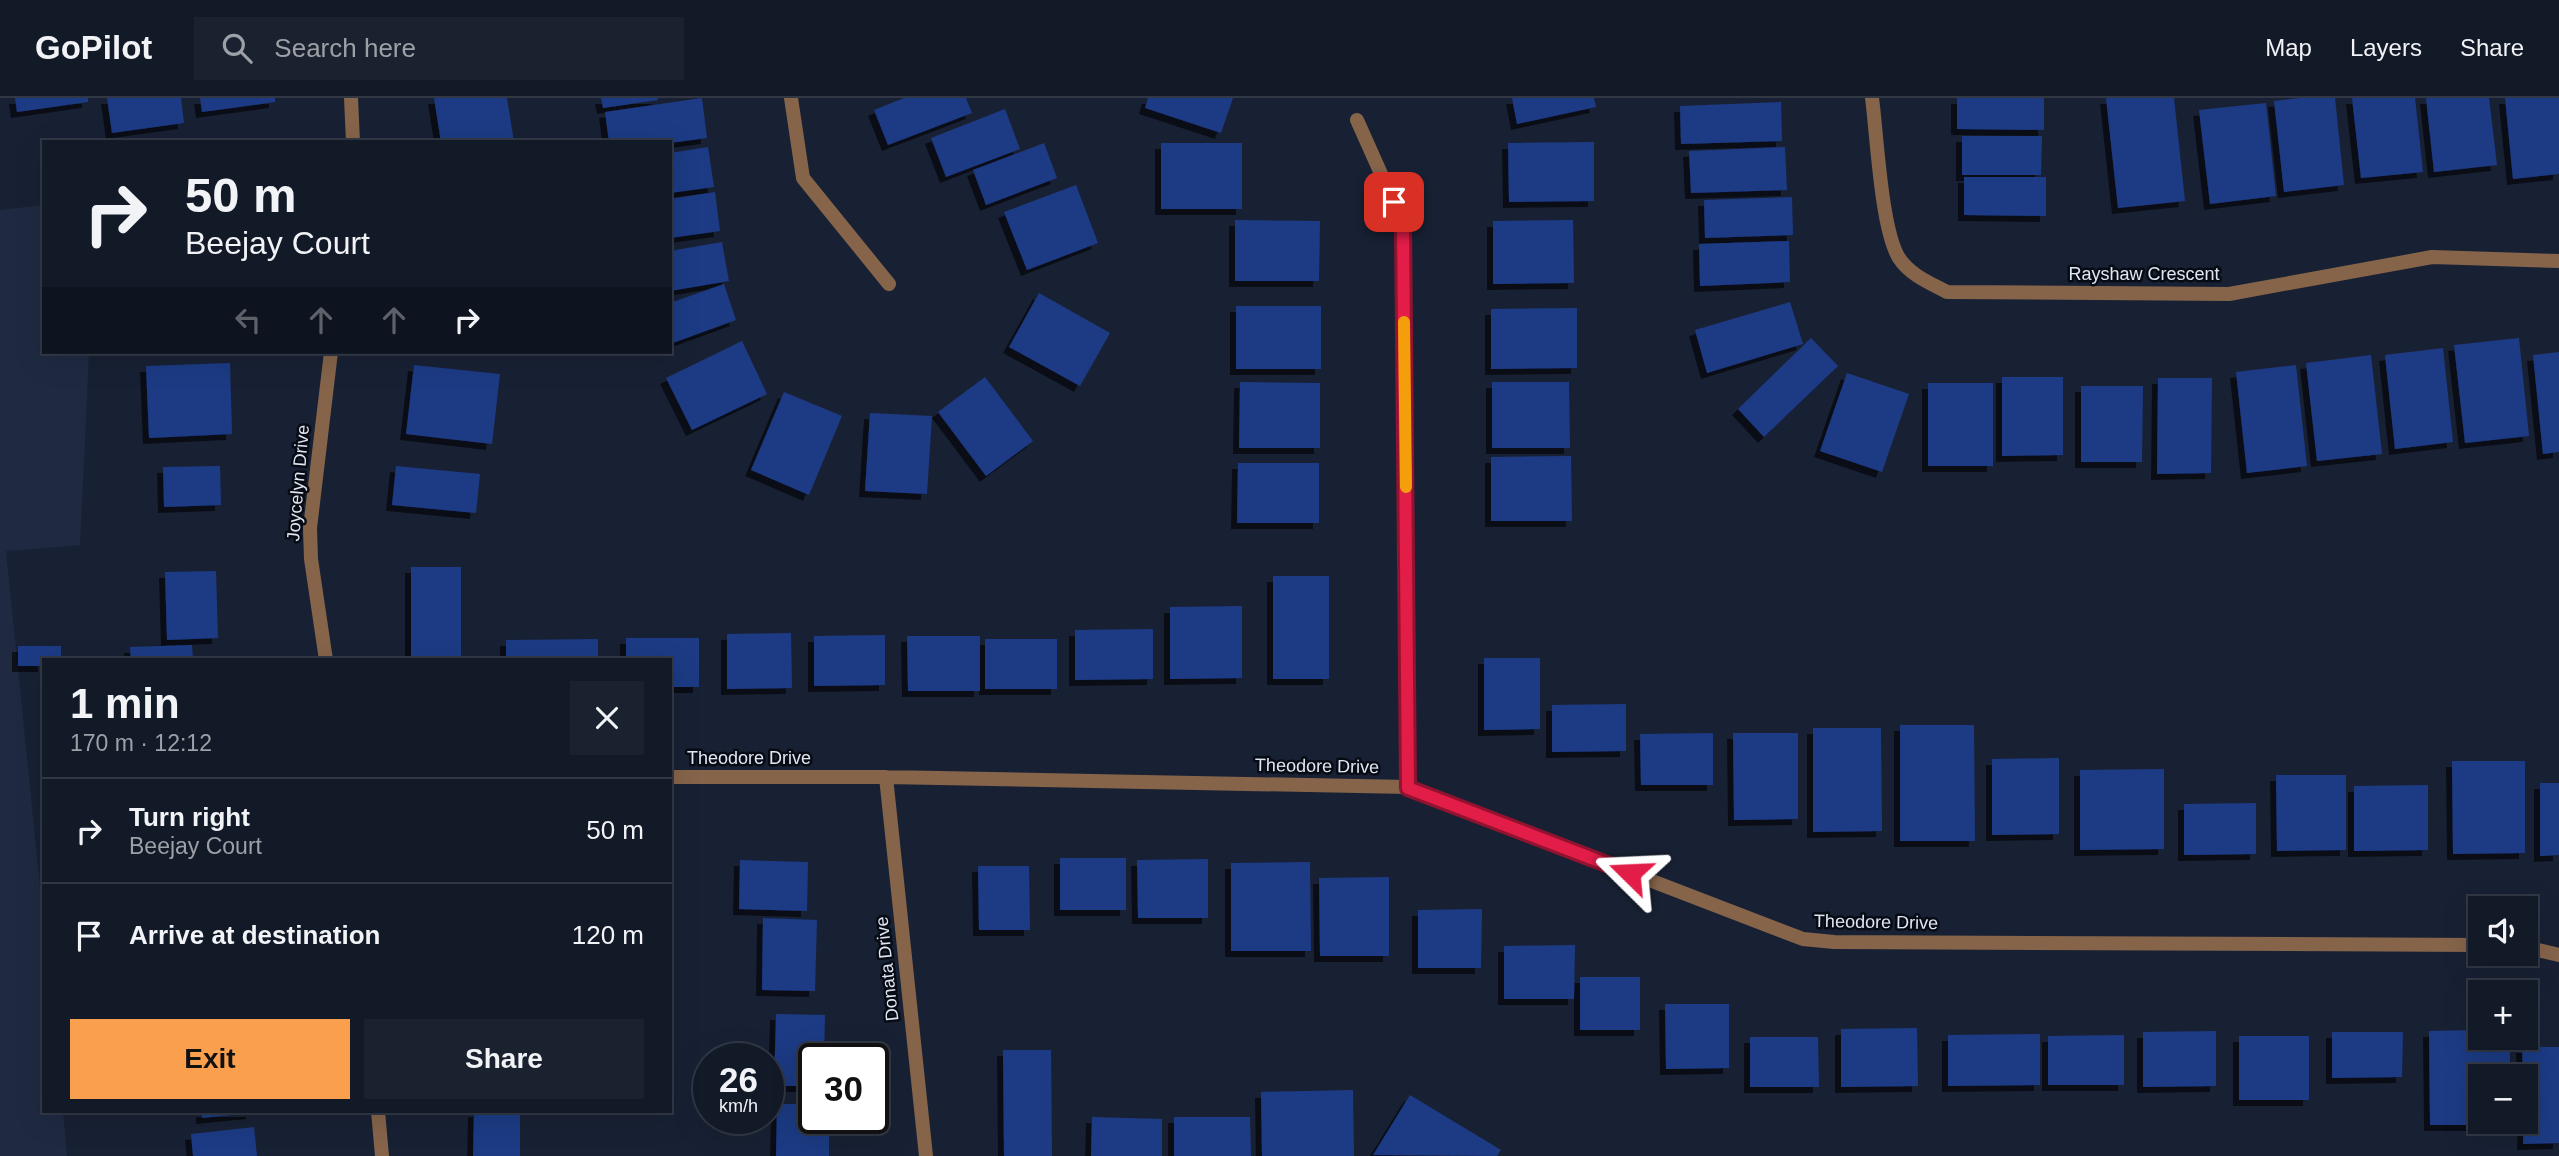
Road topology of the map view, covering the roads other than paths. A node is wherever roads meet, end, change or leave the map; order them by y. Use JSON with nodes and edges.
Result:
{"nodes":[{"id":1,"x":351,"y":98,"type":"edge"},
{"id":2,"x":791,"y":98,"type":"edge"},
{"id":3,"x":1872,"y":98,"type":"edge"},
{"id":4,"x":1357,"y":120,"type":"dead end"},
{"id":5,"x":353,"y":140,"type":"edge"},
{"id":6,"x":2559,"y":261,"type":"edge"},
{"id":7,"x":889,"y":284,"type":"dead end"},
{"id":8,"x":331,"y":354,"type":"edge"},
{"id":9,"x":326,"y":658,"type":"edge"},
{"id":10,"x":672,"y":776,"type":"edge"},
{"id":11,"x":886,"y":777,"type":"junction"},
{"id":12,"x":1408,"y":788,"type":"junction"},
{"id":13,"x":2468,"y":945,"type":"edge"},
{"id":14,"x":2538,"y":950,"type":"edge"},
{"id":15,"x":2559,"y":955,"type":"edge"},
{"id":16,"x":377,"y":1113,"type":"edge"},
{"id":17,"x":382,"y":1156,"type":"edge"},
{"id":18,"x":926,"y":1156,"type":"edge"}],
"edges":[{"from":1,"to":5,"type":"street"},
{"from":2,"to":7,"type":"street"},
{"from":3,"to":6,"type":"street","name":"Rayshaw Crescent"},
{"from":4,"to":12,"type":"street"},
{"from":8,"to":9,"type":"street","name":"Joycelyn Drive"},
{"from":10,"to":11,"type":"street","name":"Theodore Drive"},
{"from":11,"to":12,"type":"street","name":"Theodore Drive"},
{"from":11,"to":18,"type":"street","name":"Donata Drive"},
{"from":12,"to":13,"type":"street","name":"Theodore Drive"},
{"from":14,"to":15,"type":"street"},
{"from":16,"to":17,"type":"street"}]}
